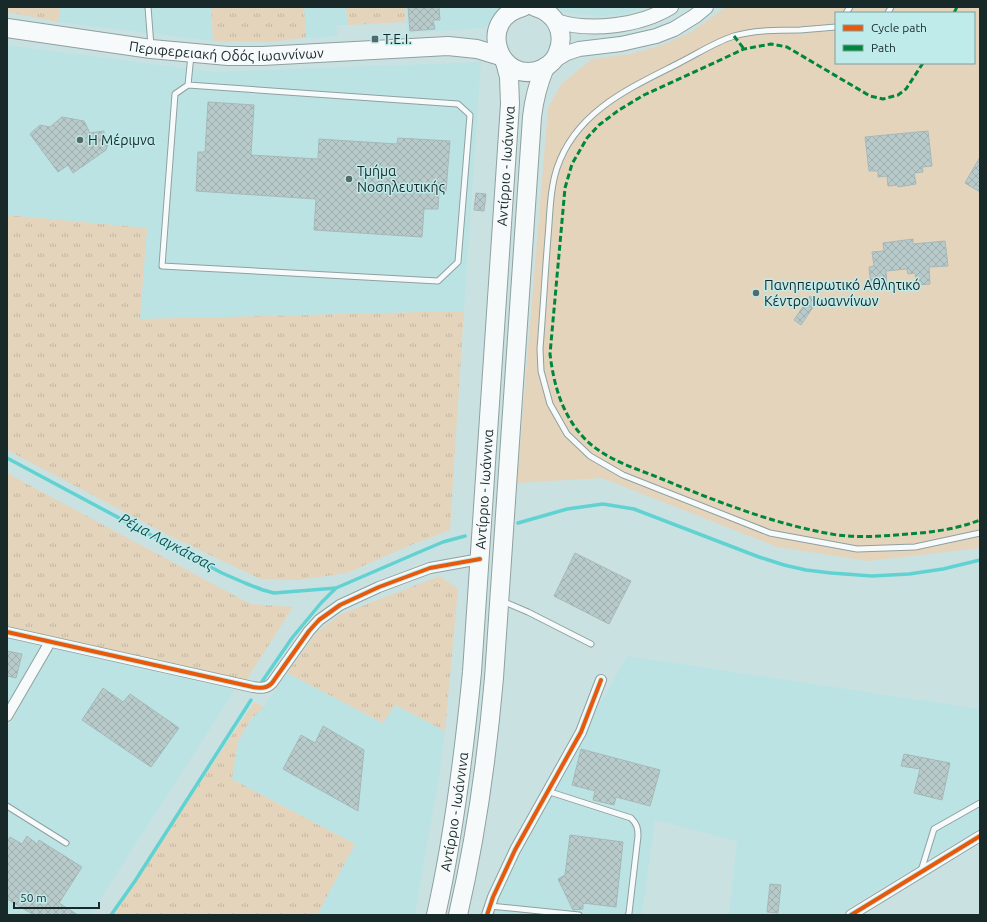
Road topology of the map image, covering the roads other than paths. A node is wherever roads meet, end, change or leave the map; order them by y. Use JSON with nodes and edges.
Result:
{"nodes":[{"id":1,"x":148,"y":7,"type":"edge"},
{"id":2,"x":523,"y":7,"type":"edge"},
{"id":3,"x":535,"y":7,"type":"edge"},
{"id":4,"x":670,"y":7,"type":"edge"},
{"id":5,"x":706,"y":7,"type":"edge"},
{"id":6,"x":556,"y":21,"type":"junction"},
{"id":7,"x":500,"y":23,"type":"junction"},
{"id":8,"x":835,"y":27,"type":"edge"},
{"id":9,"x":7,"y":28,"type":"edge"},
{"id":10,"x":448,"y":46,"type":"junction"},
{"id":11,"x":151,"y":49,"type":"junction"},
{"id":12,"x":191,"y":54,"type":"junction"},
{"id":13,"x":503,"y":59,"type":"junction"},
{"id":14,"x":549,"y":65,"type":"junction"},
{"id":15,"x":188,"y":85,"type":"junction"},
{"id":16,"x":980,"y":533,"type":"edge"},
{"id":17,"x":480,"y":559,"type":"junction"},
{"id":18,"x":499,"y":600,"type":"junction"},
{"id":19,"x":7,"y":632,"type":"edge"},
{"id":20,"x":50,"y":642,"type":"junction"},
{"id":21,"x":591,"y":644,"type":"dead end"},
{"id":22,"x":601,"y":680,"type":"dead end"},
{"id":23,"x":7,"y":716,"type":"edge"},
{"id":24,"x":547,"y":791,"type":"junction"},
{"id":25,"x":980,"y":802,"type":"edge"},
{"id":26,"x":7,"y":806,"type":"edge"},
{"id":27,"x":980,"y":836,"type":"edge"},
{"id":28,"x":66,"y":843,"type":"dead end"},
{"id":29,"x":921,"y":872,"type":"junction"},
{"id":30,"x":488,"y":911,"type":"edge"},
{"id":31,"x":867,"y":911,"type":"edge"},
{"id":32,"x":439,"y":914,"type":"edge"},
{"id":33,"x":458,"y":915,"type":"edge"},
{"id":34,"x":579,"y":915,"type":"edge"},
{"id":35,"x":628,"y":915,"type":"edge"},
{"id":36,"x":851,"y":915,"type":"edge"}],
"edges":[{"from":1,"to":11,"type":"lane"},
{"from":2,"to":7,"type":"highway","name":"Περιφερειακή Οδός Ιωαννίνων"},
{"from":3,"to":6,"type":"highway"},
{"from":4,"to":6,"type":"main road"},
{"from":5,"to":14,"type":"main road"},
{"from":6,"to":14,"type":"highway","name":"Αντίρριο - Ιωάννινα"},
{"from":7,"to":10,"type":"highway","name":"Περιφερειακή Οδός Ιωαννίνων"},
{"from":7,"to":13,"type":"highway","name":"Αντίρριο - Ιωάννινα"},
{"from":8,"to":16,"type":"lane"},
{"from":9,"to":11,"type":"highway","name":"Περιφερειακή Οδός Ιωαννίνων"},
{"from":10,"to":12,"type":"highway","name":"Περιφερειακή Οδός Ιωαννίνων"},
{"from":10,"to":13,"type":"highway","name":"Περιφερειακή Οδός Ιωαννίνων"},
{"from":11,"to":12,"type":"highway","name":"Περιφερειακή Οδός Ιωαννίνων"},
{"from":12,"to":15,"type":"lane"},
{"from":13,"to":14,"type":"highway","name":"Περιφερειακή Οδός Ιωαννίνων"},
{"from":13,"to":17,"type":"highway","name":"Αντίρριο - Ιωάννινα"},
{"from":14,"to":18,"type":"highway","name":"Αντίρριο - Ιωάννινα"},
{"from":15,"to":15,"type":"lane"},
{"from":17,"to":20,"type":"street"},
{"from":17,"to":32,"type":"highway","name":"Αντίρριο - Ιωάννινα"},
{"from":18,"to":21,"type":"lane"},
{"from":18,"to":33,"type":"highway","name":"Αντίρριο - Ιωάννινα"},
{"from":19,"to":20,"type":"street"},
{"from":20,"to":23,"type":"street"},
{"from":22,"to":24,"type":"street"},
{"from":24,"to":30,"type":"street"},
{"from":24,"to":35,"type":"lane"},
{"from":25,"to":29,"type":"lane"},
{"from":26,"to":28,"type":"lane"},
{"from":27,"to":29,"type":"street"},
{"from":29,"to":31,"type":"street"},
{"from":30,"to":34,"type":"lane"},
{"from":31,"to":36,"type":"street"}]}
